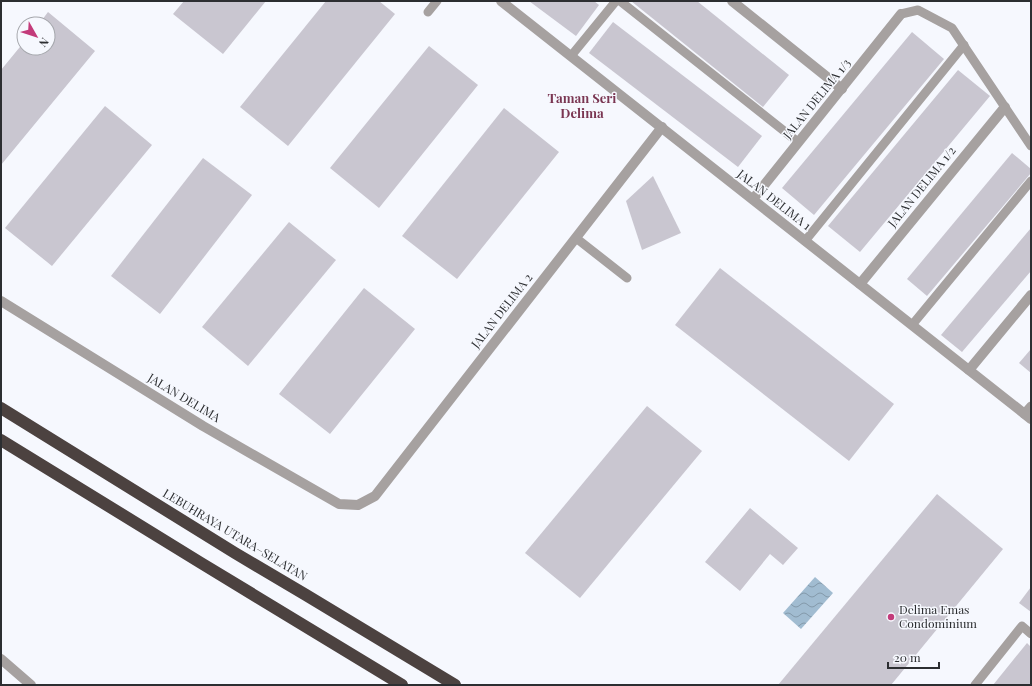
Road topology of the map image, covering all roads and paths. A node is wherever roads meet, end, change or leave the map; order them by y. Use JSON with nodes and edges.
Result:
{"nodes":[{"id":1,"x":436,"y":1,"type":"edge"},
{"id":2,"x":501,"y":1,"type":"edge"},
{"id":3,"x":616,"y":1,"type":"edge"},
{"id":4,"x":620,"y":1,"type":"edge"},
{"id":5,"x":732,"y":1,"type":"edge"},
{"id":6,"x":428,"y":12,"type":"dead end"},
{"id":7,"x":901,"y":14,"type":"joint"},
{"id":8,"x":964,"y":45,"type":"junction"},
{"id":9,"x":571,"y":56,"type":"junction"},
{"id":10,"x":842,"y":88,"type":"junction"},
{"id":11,"x":1005,"y":107,"type":"junction"},
{"id":12,"x":662,"y":127,"type":"junction"},
{"id":13,"x":798,"y":142,"type":"junction"},
{"id":14,"x":1031,"y":146,"type":"edge"},
{"id":15,"x":1031,"y":181,"type":"edge"},
{"id":16,"x":753,"y":200,"type":"junction"},
{"id":17,"x":576,"y":238,"type":"junction"},
{"id":18,"x":805,"y":241,"type":"junction"},
{"id":19,"x":627,"y":278,"type":"dead end"},
{"id":20,"x":860,"y":284,"type":"junction"},
{"id":21,"x":1031,"y":295,"type":"edge"},
{"id":22,"x":1,"y":301,"type":"edge"},
{"id":23,"x":912,"y":326,"type":"junction"},
{"id":24,"x":969,"y":370,"type":"junction"},
{"id":25,"x":1,"y":408,"type":"edge"},
{"id":26,"x":1029,"y":413,"type":"edge"},
{"id":27,"x":1,"y":440,"type":"edge"},
{"id":28,"x":358,"y":505,"type":"joint"},
{"id":29,"x":1031,"y":634,"type":"edge"},
{"id":30,"x":1,"y":659,"type":"edge"},
{"id":31,"x":31,"y":685,"type":"edge"},
{"id":32,"x":402,"y":685,"type":"edge"},
{"id":33,"x":455,"y":685,"type":"edge"},
{"id":34,"x":975,"y":685,"type":"edge"}],
"edges":[{"from":1,"to":6,"type":"lane"},
{"from":2,"to":9,"type":"street","name":"JALAN DELIMA 1"},
{"from":3,"to":9,"type":"lane"},
{"from":4,"to":13,"type":"lane"},
{"from":5,"to":10,"type":"street"},
{"from":7,"to":8,"type":"lane"},
{"from":7,"to":10,"type":"street","name":"JALAN DELIMA 1/3"},
{"from":8,"to":11,"type":"lane"},
{"from":8,"to":18,"type":"lane"},
{"from":9,"to":12,"type":"street","name":"JALAN DELIMA 1"},
{"from":10,"to":13,"type":"street","name":"JALAN DELIMA 1/3"},
{"from":11,"to":14,"type":"lane"},
{"from":11,"to":20,"type":"street","name":"JALAN DELIMA 1/2"},
{"from":12,"to":16,"type":"street","name":"JALAN DELIMA 1"},
{"from":12,"to":17,"type":"street","name":"JALAN DELIMA 2"},
{"from":13,"to":16,"type":"street","name":"JALAN DELIMA 1/3"},
{"from":15,"to":23,"type":"lane"},
{"from":16,"to":18,"type":"street","name":"JALAN DELIMA 1"},
{"from":17,"to":19,"type":"lane"},
{"from":17,"to":28,"type":"street","name":"JALAN DELIMA 2"},
{"from":18,"to":20,"type":"street","name":"JALAN DELIMA 1"},
{"from":20,"to":23,"type":"street","name":"JALAN DELIMA 1"},
{"from":21,"to":24,"type":"street"},
{"from":22,"to":28,"type":"street","name":"JALAN DELIMA"},
{"from":23,"to":24,"type":"street","name":"JALAN DELIMA 1"},
{"from":24,"to":26,"type":"street","name":"JALAN DELIMA 1"},
{"from":25,"to":33,"type":"highway","name":"LEBUHRAYA UTARA–SELATAN"},
{"from":27,"to":32,"type":"highway"},
{"from":29,"to":34,"type":"lane"},
{"from":30,"to":31,"type":"street"}]}
